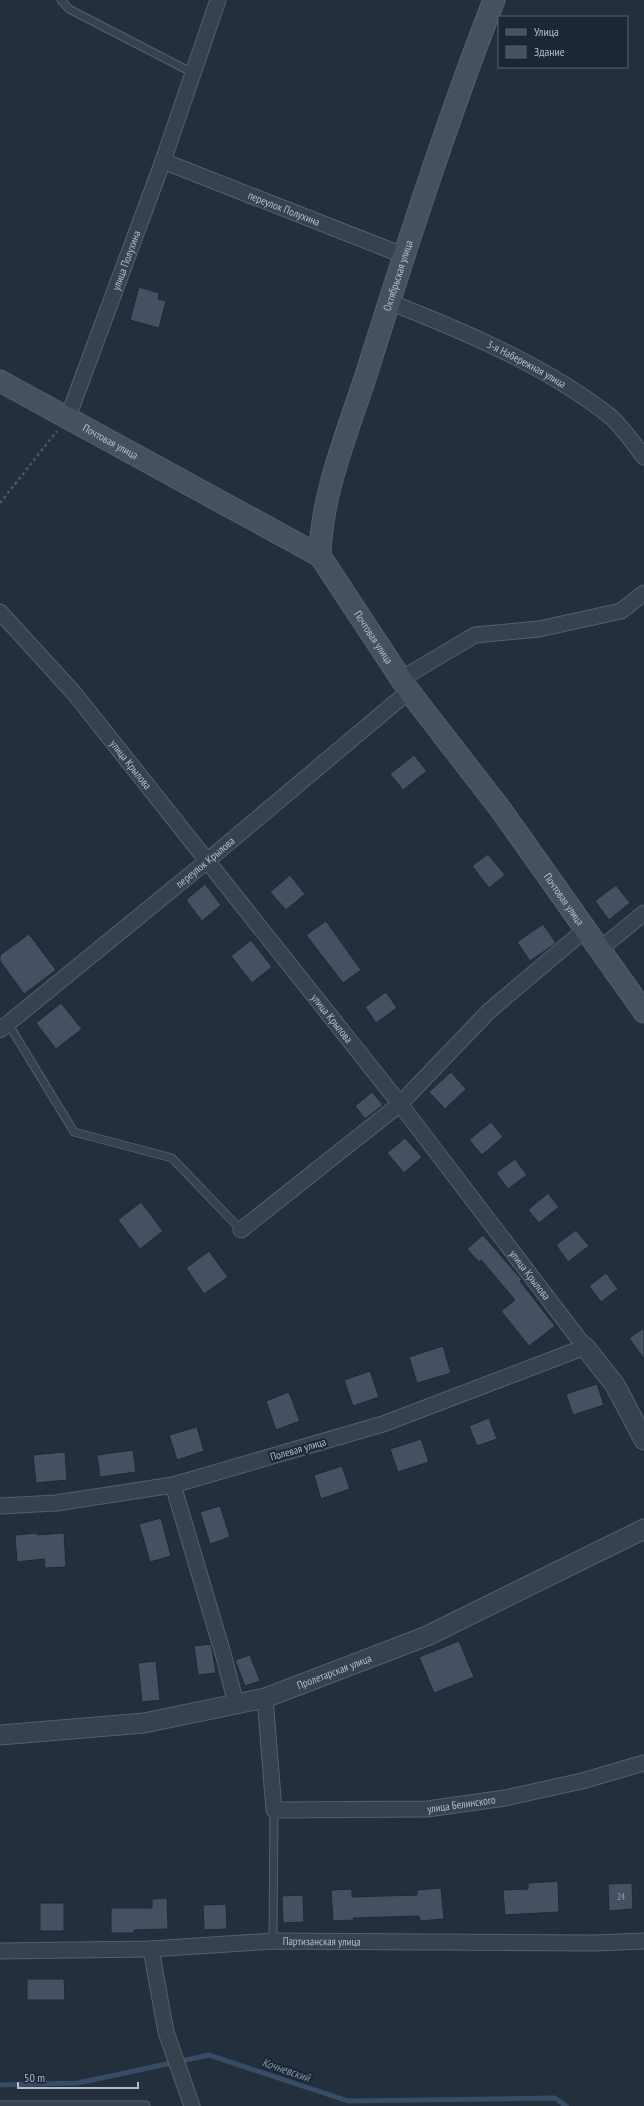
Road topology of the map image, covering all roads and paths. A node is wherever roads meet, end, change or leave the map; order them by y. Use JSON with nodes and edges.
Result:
{"nodes":[{"id":1,"x":61,"y":0,"type":"edge"},
{"id":2,"x":218,"y":0,"type":"edge"},
{"id":3,"x":494,"y":0,"type":"edge"},
{"id":4,"x":193,"y":73,"type":"junction"},
{"id":5,"x":163,"y":161,"type":"junction"},
{"id":6,"x":405,"y":256,"type":"junction"},
{"id":7,"x":389,"y":302,"type":"junction"},
{"id":8,"x":0,"y":381,"type":"edge"},
{"id":9,"x":68,"y":417,"type":"junction"},
{"id":10,"x":644,"y":457,"type":"edge"},
{"id":11,"x":0,"y":503,"type":"edge"},
{"id":12,"x":320,"y":556,"type":"junction"},
{"id":13,"x":644,"y":593,"type":"edge"},
{"id":14,"x":0,"y":612,"type":"edge"},
{"id":15,"x":405,"y":685,"type":"junction"},
{"id":16,"x":207,"y":861,"type":"junction"},
{"id":17,"x":644,"y":913,"type":"edge"},
{"id":18,"x":586,"y":929,"type":"junction"},
{"id":19,"x":599,"y":950,"type":"junction"},
{"id":20,"x":644,"y":1012,"type":"edge"},
{"id":21,"x":4,"y":1028,"type":"edge"},
{"id":22,"x":400,"y":1104,"type":"junction"},
{"id":23,"x":241,"y":1230,"type":"joint"},
{"id":24,"x":586,"y":1347,"type":"junction"},
{"id":25,"x":644,"y":1440,"type":"edge"},
{"id":26,"x":173,"y":1485,"type":"junction"},
{"id":27,"x":0,"y":1506,"type":"edge"},
{"id":28,"x":644,"y":1529,"type":"edge"},
{"id":29,"x":265,"y":1698,"type":"junction"},
{"id":30,"x":236,"y":1704,"type":"junction"},
{"id":31,"x":0,"y":1735,"type":"edge"},
{"id":32,"x":644,"y":1763,"type":"edge"},
{"id":33,"x":274,"y":1810,"type":"junction"},
{"id":34,"x":644,"y":1941,"type":"edge"},
{"id":35,"x":273,"y":1942,"type":"junction"},
{"id":36,"x":151,"y":1949,"type":"junction"},
{"id":37,"x":0,"y":1951,"type":"edge"},
{"id":38,"x":190,"y":2101,"type":"edge"},
{"id":39,"x":0,"y":2105,"type":"edge"},
{"id":40,"x":146,"y":2105,"type":"edge"}],
"edges":[{"from":1,"to":4,"type":"lane"},
{"from":2,"to":4,"type":"street","name":"улица Полухина"},
{"from":3,"to":6,"type":"main road","name":"Октябрьская улица"},
{"from":4,"to":5,"type":"street","name":"улица Полухина"},
{"from":5,"to":6,"type":"street","name":"переулок Полухина"},
{"from":5,"to":9,"type":"street","name":"улица Полухина"},
{"from":6,"to":7,"type":"main road","name":"Октябрьская улица"},
{"from":7,"to":10,"type":"street","name":"3-я Набережная улица"},
{"from":7,"to":12,"type":"main road","name":"Октябрьская улица"},
{"from":8,"to":9,"type":"main road","name":"Почтовая улица"},
{"from":9,"to":11,"type":"path"},
{"from":9,"to":12,"type":"main road","name":"Почтовая улица"},
{"from":12,"to":15,"type":"main road","name":"Почтовая улица"},
{"from":13,"to":15,"type":"street","name":"переулок Крылова"},
{"from":14,"to":16,"type":"street","name":"улица Крылова"},
{"from":15,"to":16,"type":"street","name":"переулок Крылова"},
{"from":15,"to":18,"type":"main road","name":"Почтовая улица"},
{"from":16,"to":21,"type":"street","name":"переулок Крылова"},
{"from":16,"to":22,"type":"street","name":"улица Крылова"},
{"from":17,"to":19,"type":"street"},
{"from":18,"to":19,"type":"main road","name":"Почтовая улица"},
{"from":18,"to":22,"type":"street"},
{"from":19,"to":20,"type":"main road","name":"Почтовая улица"},
{"from":21,"to":23,"type":"lane"},
{"from":22,"to":23,"type":"street"},
{"from":22,"to":24,"type":"street","name":"улица Крылова"},
{"from":24,"to":25,"type":"street","name":"улица Крылова"},
{"from":24,"to":26,"type":"street","name":"Полевая улица"},
{"from":26,"to":27,"type":"street","name":"Полевая улица"},
{"from":26,"to":30,"type":"street"},
{"from":28,"to":29,"type":"street","name":"Пролетарская улица"},
{"from":29,"to":30,"type":"street","name":"Пролетарская улица"},
{"from":29,"to":33,"type":"street"},
{"from":30,"to":31,"type":"street","name":"Пролетарская улица"},
{"from":32,"to":33,"type":"street","name":"улица Белинского"},
{"from":33,"to":35,"type":"lane"},
{"from":34,"to":35,"type":"street","name":"Партизанская улица"},
{"from":35,"to":36,"type":"street","name":"Партизанская улица"},
{"from":36,"to":37,"type":"street","name":"Партизанская улица"},
{"from":36,"to":38,"type":"street"},
{"from":39,"to":40,"type":"lane"}]}
